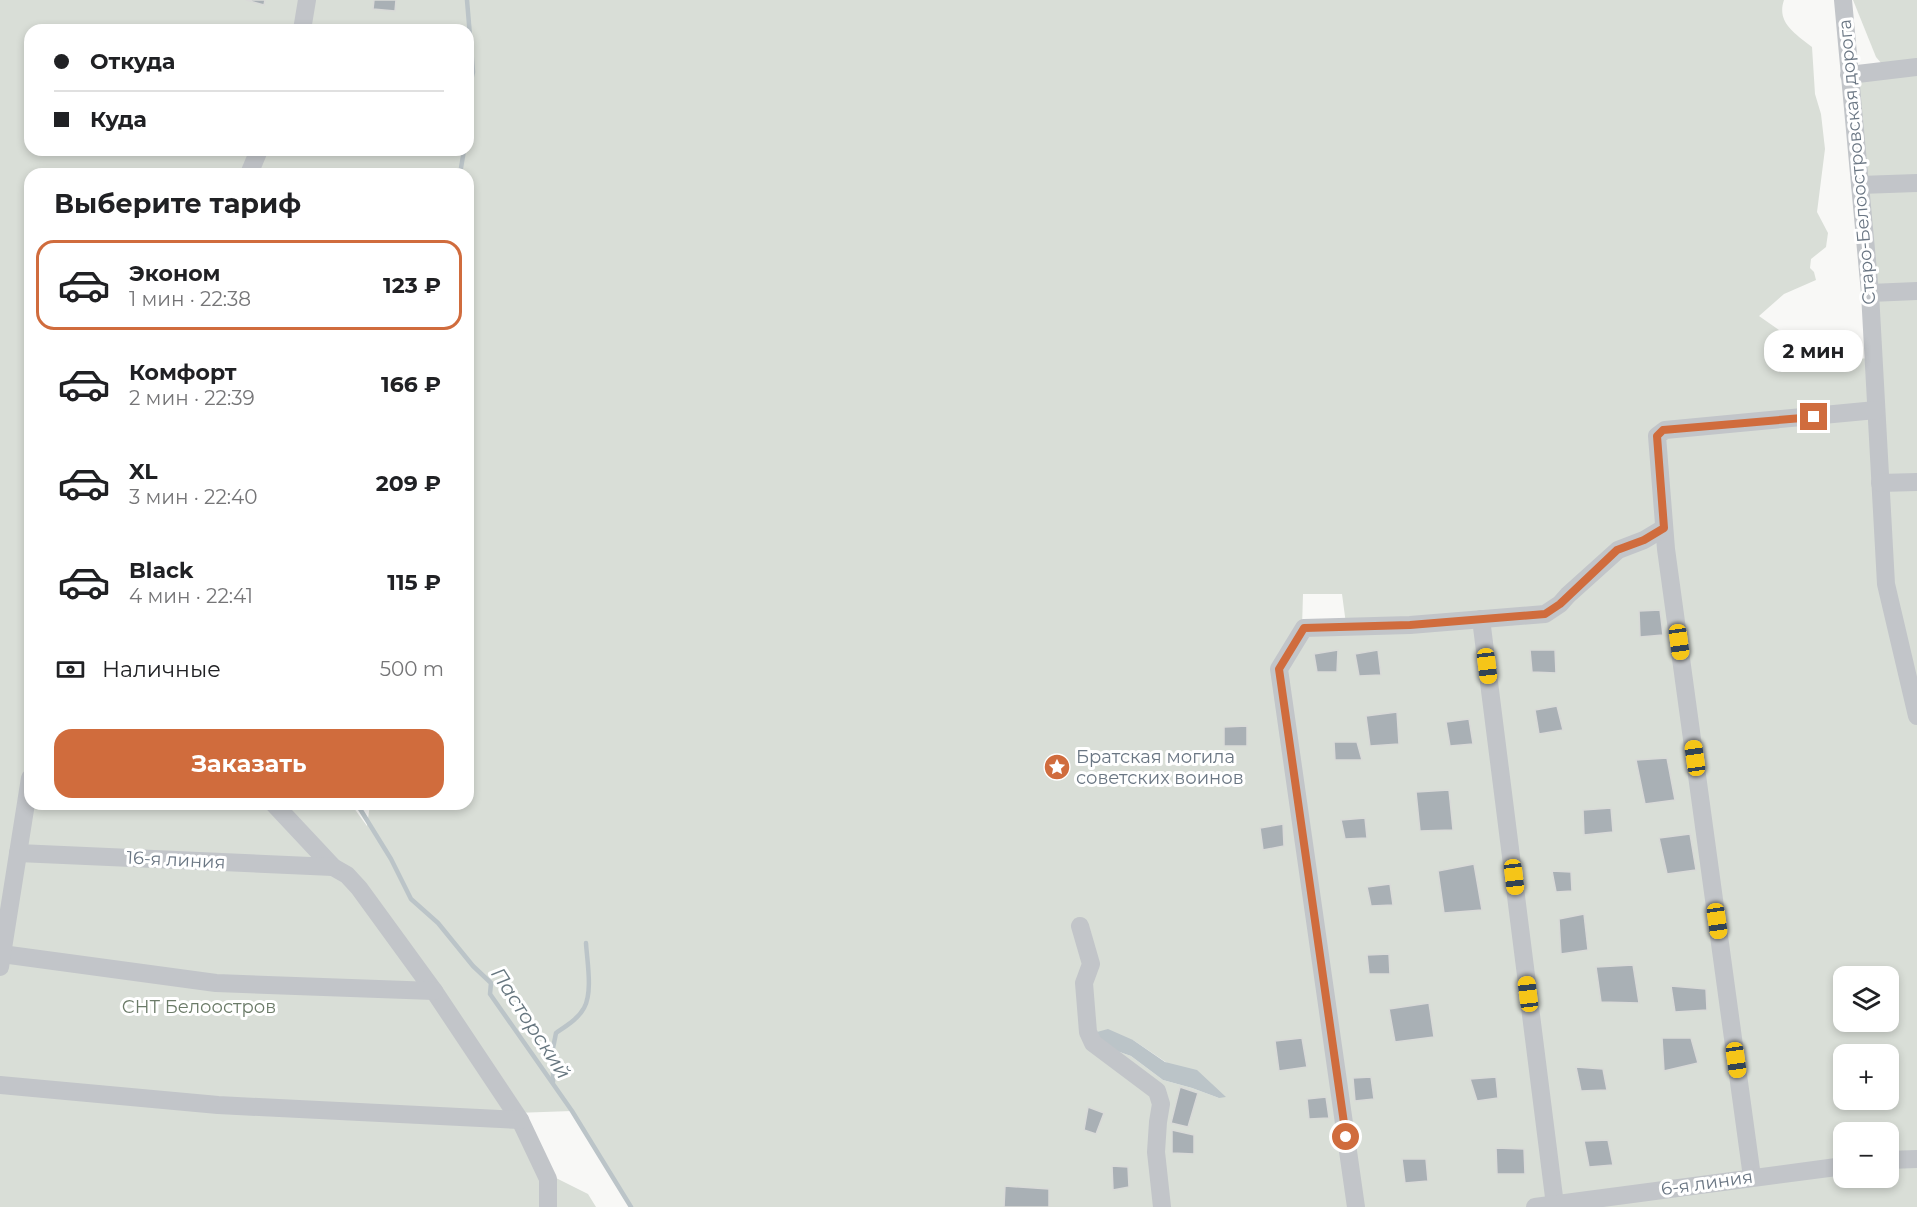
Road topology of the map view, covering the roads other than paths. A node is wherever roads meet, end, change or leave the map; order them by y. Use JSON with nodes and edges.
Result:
{"nodes":[{"id":1,"x":307,"y":0,"type":"edge"},
{"id":2,"x":1843,"y":0,"type":"edge"},
{"id":3,"x":303,"y":24,"type":"edge"},
{"id":4,"x":1917,"y":67,"type":"edge"},
{"id":5,"x":1849,"y":75,"type":"junction"},
{"id":6,"x":1917,"y":183,"type":"edge"},
{"id":7,"x":1860,"y":185,"type":"junction"},
{"id":8,"x":1917,"y":291,"type":"edge"},
{"id":9,"x":1870,"y":293,"type":"junction"},
{"id":10,"x":1876,"y":410,"type":"junction"},
{"id":11,"x":1917,"y":482,"type":"edge"},
{"id":12,"x":1880,"y":483,"type":"junction"},
{"id":13,"x":1664,"y":528,"type":"junction"},
{"id":14,"x":1481,"y":619,"type":"junction"},
{"id":15,"x":1912,"y":679,"type":"edge"},
{"id":16,"x":1917,"y":716,"type":"edge"},
{"id":17,"x":25,"y":810,"type":"edge"},
{"id":18,"x":280,"y":810,"type":"edge"},
{"id":19,"x":18,"y":853,"type":"junction"},
{"id":20,"x":333,"y":867,"type":"junction"},
{"id":21,"x":1080,"y":926,"type":"dead end"},
{"id":22,"x":1,"y":961,"type":"edge"},
{"id":23,"x":434,"y":991,"type":"junction"},
{"id":24,"x":0,"y":1085,"type":"edge"},
{"id":25,"x":520,"y":1120,"type":"junction"},
{"id":26,"x":1917,"y":1159,"type":"edge"},
{"id":27,"x":1899,"y":1160,"type":"edge"},
{"id":28,"x":1833,"y":1167,"type":"edge"},
{"id":29,"x":1752,"y":1177,"type":"junction"},
{"id":30,"x":1555,"y":1205,"type":"junction"},
{"id":31,"x":548,"y":1207,"type":"edge"},
{"id":32,"x":1162,"y":1207,"type":"edge"},
{"id":33,"x":1356,"y":1207,"type":"edge"},
{"id":34,"x":1536,"y":1207,"type":"edge"}],
"edges":[{"from":1,"to":3,"type":"street"},
{"from":2,"to":5,"type":"street","name":"Старо-Белоостровская дорога"},
{"from":4,"to":5,"type":"street"},
{"from":5,"to":7,"type":"street","name":"Старо-Белоостровская дорога"},
{"from":6,"to":7,"type":"street"},
{"from":7,"to":9,"type":"street","name":"Старо-Белоостровская дорога"},
{"from":8,"to":9,"type":"street"},
{"from":9,"to":10,"type":"street","name":"Старо-Белоостровская дорога"},
{"from":10,"to":12,"type":"street","name":"Старо-Белоостровская дорога"},
{"from":10,"to":13,"type":"street"},
{"from":11,"to":12,"type":"street"},
{"from":12,"to":15,"type":"street","name":"Старо-Белоостровская дорога"},
{"from":13,"to":14,"type":"street"},
{"from":13,"to":29,"type":"street"},
{"from":14,"to":30,"type":"street"},
{"from":14,"to":33,"type":"street"},
{"from":15,"to":16,"type":"street","name":"Старо-Белоостровская дорога"},
{"from":17,"to":19,"type":"street"},
{"from":18,"to":20,"type":"street"},
{"from":19,"to":20,"type":"street","name":"16-я линия"},
{"from":19,"to":22,"type":"street"},
{"from":20,"to":23,"type":"street"},
{"from":21,"to":32,"type":"street"},
{"from":22,"to":23,"type":"street"},
{"from":23,"to":25,"type":"street"},
{"from":24,"to":25,"type":"street"},
{"from":25,"to":31,"type":"street"},
{"from":26,"to":27,"type":"street"},
{"from":28,"to":29,"type":"street","name":"6-я линия"},
{"from":29,"to":30,"type":"street","name":"6-я линия"},
{"from":30,"to":34,"type":"street","name":"6-я линия"}]}
